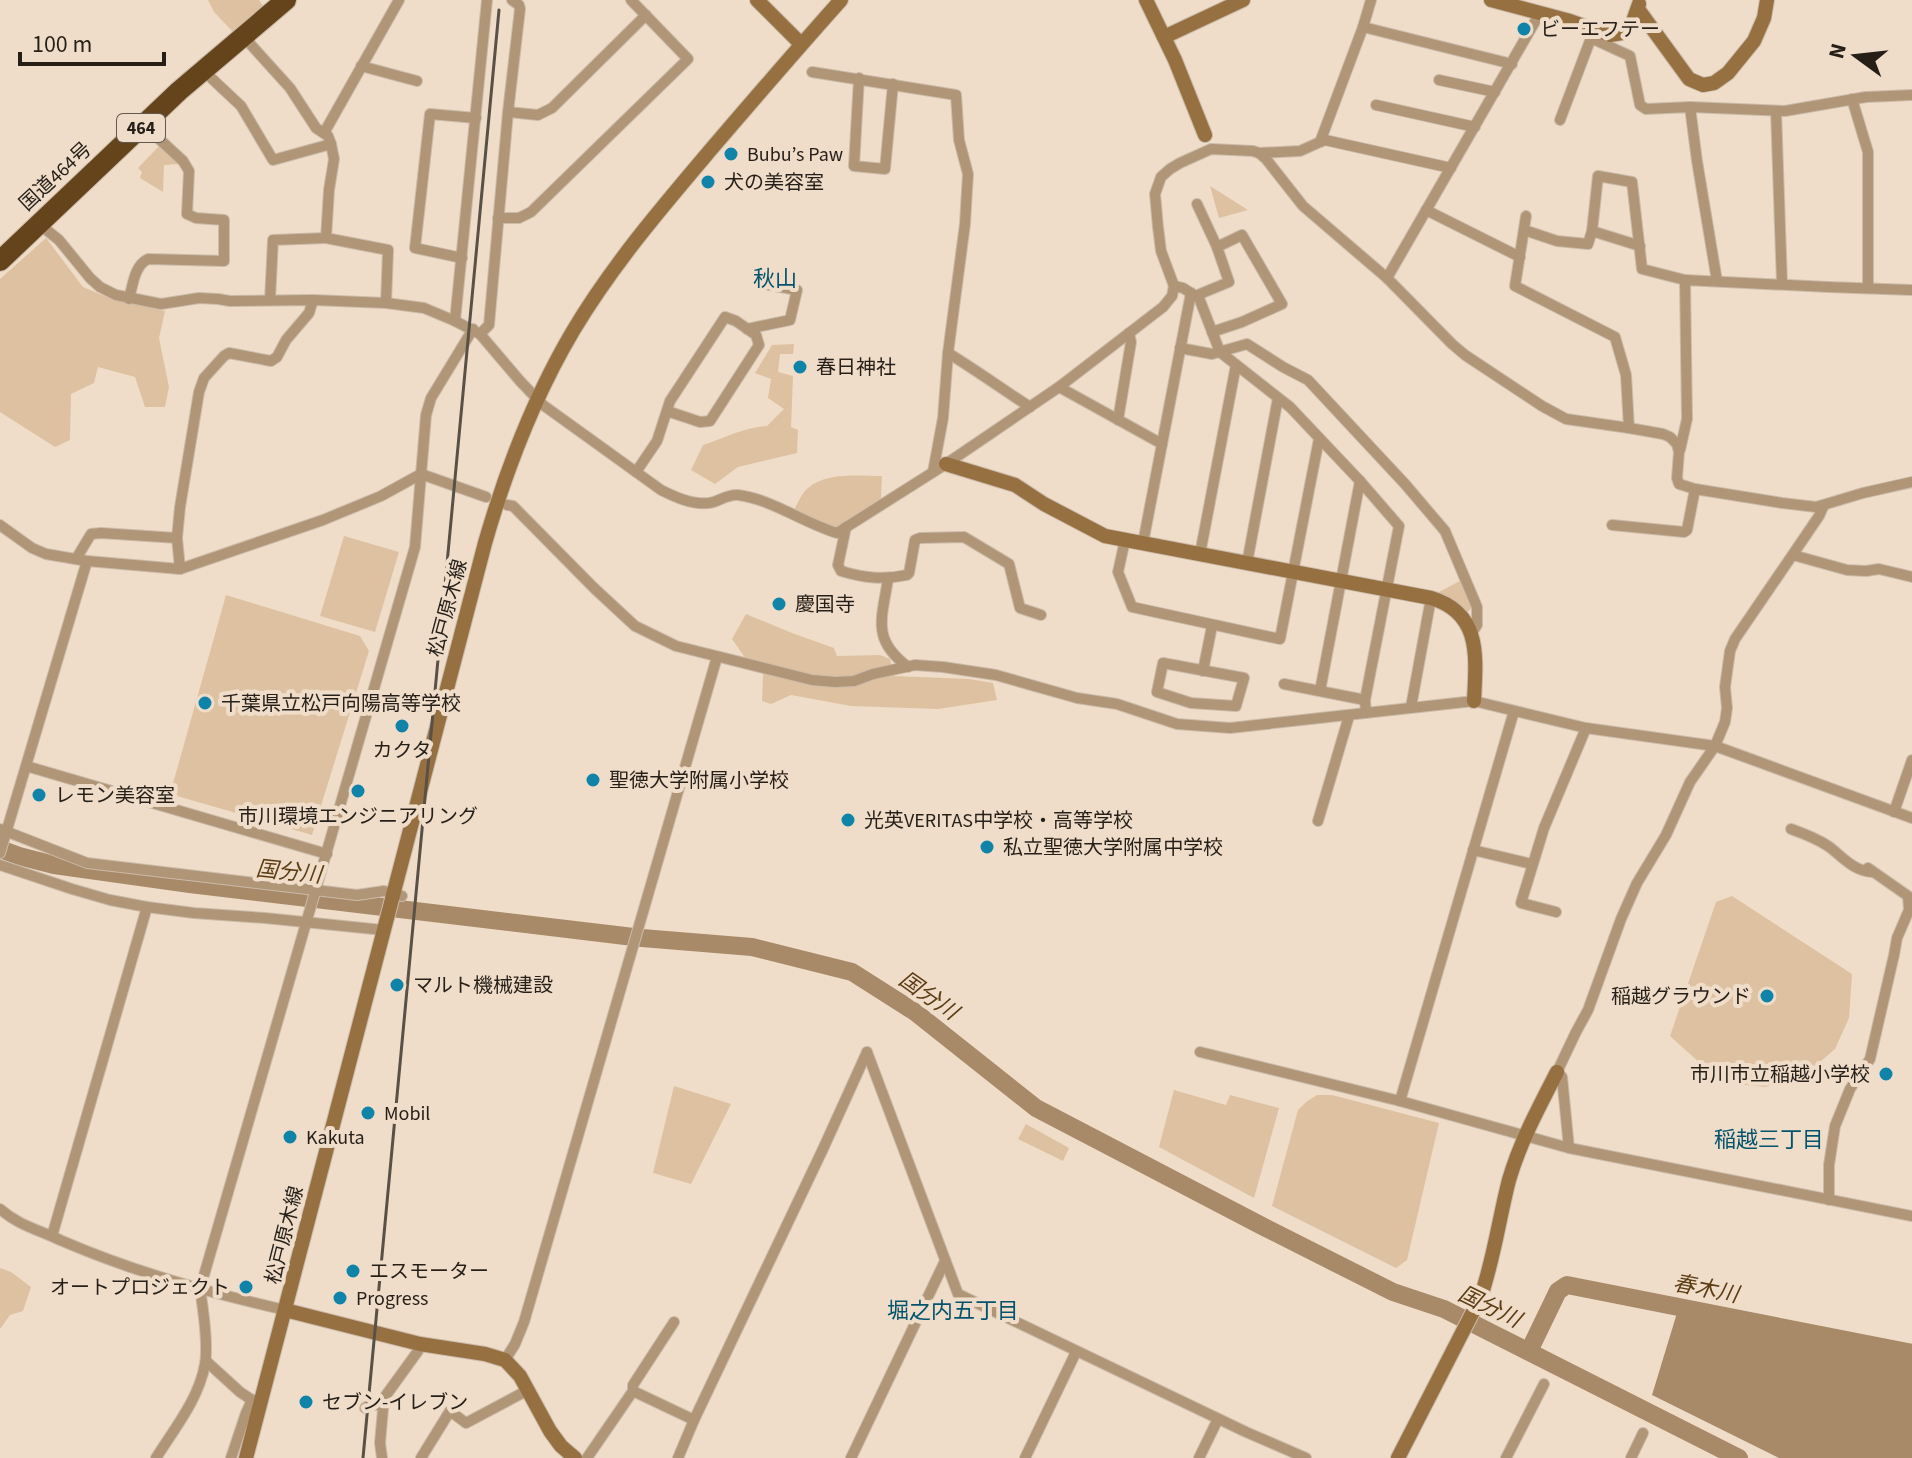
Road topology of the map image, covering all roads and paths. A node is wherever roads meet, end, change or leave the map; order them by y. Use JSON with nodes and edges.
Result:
{"nodes":[{"id":1,"x":399,"y":0,"type":"edge"},
{"id":2,"x":487,"y":0,"type":"edge"},
{"id":3,"x":512,"y":0,"type":"edge"},
{"id":4,"x":631,"y":0,"type":"edge"},
{"id":5,"x":757,"y":0,"type":"edge"},
{"id":6,"x":841,"y":0,"type":"edge"},
{"id":7,"x":1146,"y":0,"type":"edge"},
{"id":8,"x":1243,"y":0,"type":"edge"},
{"id":9,"x":1371,"y":0,"type":"edge"},
{"id":10,"x":1491,"y":0,"type":"edge"},
{"id":11,"x":1767,"y":0,"type":"edge"},
{"id":12,"x":279,"y":3,"type":"edge"},
{"id":13,"x":1639,"y":5,"type":"edge"},
{"id":14,"x":1540,"y":13,"type":"junction"},
{"id":15,"x":646,"y":15,"type":"junction"},
{"id":16,"x":1363,"y":27,"type":"junction"},
{"id":17,"x":1592,"y":34,"type":"junction"},
{"id":18,"x":243,"y":36,"type":"junction"},
{"id":19,"x":1164,"y":37,"type":"junction"},
{"id":20,"x":801,"y":44,"type":"junction"},
{"id":21,"x":1512,"y":64,"type":"junction"},
{"id":22,"x":361,"y":66,"type":"junction"},
{"id":23,"x":205,"y":68,"type":"junction"},
{"id":24,"x":812,"y":72,"type":"dead end"},
{"id":25,"x":859,"y":78,"type":"junction"},
{"id":26,"x":1439,"y":80,"type":"dead end"},
{"id":27,"x":417,"y":81,"type":"dead end"},
{"id":28,"x":893,"y":84,"type":"junction"},
{"id":29,"x":1495,"y":92,"type":"junction"},
{"id":30,"x":1912,"y":95,"type":"edge"},
{"id":31,"x":1852,"y":99,"type":"junction"},
{"id":32,"x":1376,"y":105,"type":"dead end"},
{"id":33,"x":1690,"y":107,"type":"junction"},
{"id":34,"x":1776,"y":111,"type":"junction"},
{"id":35,"x":508,"y":112,"type":"junction"},
{"id":36,"x":476,"y":118,"type":"junction"},
{"id":37,"x":1560,"y":120,"type":"dead end"},
{"id":38,"x":144,"y":125,"type":"junction"},
{"id":39,"x":1475,"y":127,"type":"junction"},
{"id":40,"x":324,"y":133,"type":"junction"},
{"id":41,"x":1205,"y":135,"type":"joint"},
{"id":42,"x":1320,"y":142,"type":"junction"},
{"id":43,"x":331,"y":144,"type":"junction"},
{"id":44,"x":1216,"y":149,"type":"junction"},
{"id":45,"x":1259,"y":153,"type":"junction"},
{"id":46,"x":1451,"y":168,"type":"junction"},
{"id":47,"x":1197,"y":204,"type":"dead end"},
{"id":48,"x":1426,"y":210,"type":"junction"},
{"id":49,"x":1526,"y":216,"type":"dead end"},
{"id":50,"x":498,"y":218,"type":"junction"},
{"id":51,"x":39,"y":224,"type":"junction"},
{"id":52,"x":1524,"y":230,"type":"junction"},
{"id":53,"x":1592,"y":231,"type":"junction"},
{"id":54,"x":326,"y":238,"type":"junction"},
{"id":55,"x":1640,"y":246,"type":"junction"},
{"id":56,"x":1217,"y":247,"type":"junction"},
{"id":57,"x":1520,"y":257,"type":"junction"},
{"id":58,"x":462,"y":258,"type":"junction"},
{"id":59,"x":0,"y":261,"type":"edge"},
{"id":60,"x":1387,"y":278,"type":"junction"},
{"id":61,"x":1685,"y":280,"type":"junction"},
{"id":62,"x":1717,"y":281,"type":"junction"},
{"id":63,"x":759,"y":283,"type":"dead end"},
{"id":64,"x":1782,"y":284,"type":"junction"},
{"id":65,"x":1174,"y":286,"type":"junction"},
{"id":66,"x":1868,"y":288,"type":"junction"},
{"id":67,"x":1912,"y":290,"type":"edge"},
{"id":68,"x":1193,"y":294,"type":"junction"},
{"id":69,"x":129,"y":299,"type":"junction"},
{"id":70,"x":270,"y":300,"type":"junction"},
{"id":71,"x":313,"y":300,"type":"junction"},
{"id":72,"x":386,"y":303,"type":"junction"},
{"id":73,"x":455,"y":321,"type":"junction"},
{"id":74,"x":747,"y":329,"type":"junction"},
{"id":75,"x":476,"y":332,"type":"junction"},
{"id":76,"x":1212,"y":332,"type":"junction"},
{"id":77,"x":1129,"y":333,"type":"junction"},
{"id":78,"x":1180,"y":348,"type":"junction"},
{"id":79,"x":1220,"y":352,"type":"junction"},
{"id":80,"x":948,"y":353,"type":"junction"},
{"id":81,"x":1236,"y":365,"type":"junction"},
{"id":82,"x":1059,"y":387,"type":"junction"},
{"id":83,"x":1278,"y":398,"type":"junction"},
{"id":84,"x":537,"y":399,"type":"junction"},
{"id":85,"x":1030,"y":407,"type":"junction"},
{"id":86,"x":667,"y":411,"type":"junction"},
{"id":87,"x":1118,"y":420,"type":"junction"},
{"id":88,"x":1629,"y":428,"type":"junction"},
{"id":89,"x":1319,"y":439,"type":"junction"},
{"id":90,"x":1162,"y":444,"type":"junction"},
{"id":91,"x":1679,"y":452,"type":"junction"},
{"id":92,"x":940,"y":468,"type":"junction"},
{"id":93,"x":636,"y":472,"type":"junction"},
{"id":94,"x":421,"y":474,"type":"junction"},
{"id":95,"x":1360,"y":481,"type":"junction"},
{"id":96,"x":1912,"y":482,"type":"edge"},
{"id":97,"x":1695,"y":489,"type":"junction"},
{"id":98,"x":486,"y":497,"type":"dead end"},
{"id":99,"x":507,"y":505,"type":"dead end"},
{"id":100,"x":1824,"y":505,"type":"junction"},
{"id":101,"x":0,"y":525,"type":"edge"},
{"id":102,"x":1612,"y":525,"type":"dead end"},
{"id":103,"x":846,"y":527,"type":"junction"},
{"id":104,"x":177,"y":538,"type":"junction"},
{"id":105,"x":1125,"y":540,"type":"junction"},
{"id":106,"x":1143,"y":543,"type":"junction"},
{"id":107,"x":1200,"y":554,"type":"junction"},
{"id":108,"x":1793,"y":555,"type":"junction"},
{"id":109,"x":81,"y":560,"type":"junction"},
{"id":110,"x":1247,"y":563,"type":"junction"},
{"id":111,"x":180,"y":569,"type":"junction"},
{"id":112,"x":1294,"y":572,"type":"junction"},
{"id":113,"x":1912,"y":577,"type":"edge"},
{"id":114,"x":888,"y":579,"type":"junction"},
{"id":115,"x":1341,"y":580,"type":"junction"},
{"id":116,"x":1387,"y":589,"type":"junction"},
{"id":117,"x":1431,"y":598,"type":"junction"},
{"id":118,"x":1041,"y":615,"type":"dead end"},
{"id":119,"x":1212,"y":626,"type":"junction"},
{"id":120,"x":1471,"y":634,"type":"junction"},
{"id":121,"x":717,"y":657,"type":"junction"},
{"id":122,"x":908,"y":667,"type":"junction"},
{"id":123,"x":1203,"y":671,"type":"junction"},
{"id":124,"x":1284,"y":684,"type":"dead end"},
{"id":125,"x":1320,"y":691,"type":"junction"},
{"id":126,"x":1365,"y":700,"type":"junction"},
{"id":127,"x":1474,"y":701,"type":"junction"},
{"id":128,"x":1411,"y":707,"type":"junction"},
{"id":129,"x":1514,"y":711,"type":"junction"},
{"id":130,"x":1366,"y":713,"type":"junction"},
{"id":131,"x":1349,"y":716,"type":"junction"},
{"id":132,"x":1586,"y":728,"type":"junction"},
{"id":133,"x":1715,"y":746,"type":"junction"},
{"id":134,"x":1912,"y":760,"type":"edge"},
{"id":135,"x":26,"y":766,"type":"junction"},
{"id":136,"x":1894,"y":812,"type":"junction"},
{"id":137,"x":1912,"y":818,"type":"edge"},
{"id":138,"x":1318,"y":821,"type":"dead end"},
{"id":139,"x":1791,"y":829,"type":"dead end"},
{"id":140,"x":3,"y":833,"type":"edge"},
{"id":141,"x":1473,"y":850,"type":"junction"},
{"id":142,"x":0,"y":853,"type":"edge"},
{"id":143,"x":327,"y":854,"type":"junction"},
{"id":144,"x":1532,"y":864,"type":"junction"},
{"id":145,"x":0,"y":865,"type":"edge"},
{"id":146,"x":317,"y":889,"type":"junction"},
{"id":147,"x":397,"y":895,"type":"junction"},
{"id":148,"x":147,"y":907,"type":"junction"},
{"id":149,"x":1556,"y":912,"type":"dead end"},
{"id":150,"x":307,"y":923,"type":"junction"},
{"id":151,"x":383,"y":930,"type":"junction"},
{"id":152,"x":1200,"y":1052,"type":"dead end"},
{"id":153,"x":1557,"y":1072,"type":"junction"},
{"id":154,"x":1400,"y":1101,"type":"junction"},
{"id":155,"x":1525,"y":1136,"type":"junction"},
{"id":156,"x":1569,"y":1148,"type":"junction"},
{"id":157,"x":1829,"y":1200,"type":"junction"},
{"id":158,"x":0,"y":1209,"type":"edge"},
{"id":159,"x":1912,"y":1216,"type":"edge"},
{"id":160,"x":52,"y":1236,"type":"junction"},
{"id":161,"x":945,"y":1261,"type":"junction"},
{"id":162,"x":200,"y":1289,"type":"junction"},
{"id":163,"x":285,"y":1310,"type":"junction"},
{"id":164,"x":674,"y":1322,"type":"dead end"},
{"id":165,"x":420,"y":1344,"type":"junction"},
{"id":166,"x":1076,"y":1352,"type":"junction"},
{"id":167,"x":505,"y":1360,"type":"junction"},
{"id":168,"x":206,"y":1361,"type":"junction"},
{"id":169,"x":1544,"y":1384,"type":"dead end"},
{"id":170,"x":528,"y":1390,"type":"junction"},
{"id":171,"x":633,"y":1391,"type":"junction"},
{"id":172,"x":256,"y":1401,"type":"junction"},
{"id":173,"x":383,"y":1405,"type":"junction"},
{"id":174,"x":365,"y":1408,"type":"dead end"},
{"id":175,"x":1218,"y":1419,"type":"junction"},
{"id":176,"x":694,"y":1420,"type":"junction"},
{"id":177,"x":1643,"y":1433,"type":"dead end"},
{"id":178,"x":156,"y":1458,"type":"edge"},
{"id":179,"x":231,"y":1458,"type":"edge"},
{"id":180,"x":246,"y":1458,"type":"edge"},
{"id":181,"x":382,"y":1458,"type":"edge"},
{"id":182,"x":421,"y":1458,"type":"edge"},
{"id":183,"x":575,"y":1458,"type":"edge"},
{"id":184,"x":587,"y":1458,"type":"edge"},
{"id":185,"x":678,"y":1458,"type":"edge"},
{"id":186,"x":851,"y":1458,"type":"edge"},
{"id":187,"x":1025,"y":1458,"type":"edge"},
{"id":188,"x":1199,"y":1458,"type":"edge"},
{"id":189,"x":1306,"y":1458,"type":"edge"},
{"id":190,"x":1398,"y":1458,"type":"edge"},
{"id":191,"x":1506,"y":1458,"type":"edge"},
{"id":192,"x":1631,"y":1458,"type":"edge"}],
"edges":[{"from":1,"to":22,"type":"street"},
{"from":2,"to":36,"type":"street"},
{"from":3,"to":35,"type":"street"},
{"from":4,"to":15,"type":"street"},
{"from":5,"to":20,"type":"street"},
{"from":6,"to":20,"type":"street","name":"松戸原木線"},
{"from":7,"to":19,"type":"street"},
{"from":8,"to":19,"type":"street"},
{"from":9,"to":16,"type":"street"},
{"from":10,"to":14,"type":"street"},
{"from":11,"to":13,"type":"street"},
{"from":12,"to":18,"type":"highway","name":"国道464号","number":"464"},
{"from":13,"to":17,"type":"street"},
{"from":14,"to":17,"type":"street"},
{"from":14,"to":21,"type":"street"},
{"from":15,"to":35,"type":"street"},
{"from":15,"to":50,"type":"street"},
{"from":16,"to":21,"type":"street"},
{"from":16,"to":42,"type":"street"},
{"from":17,"to":33,"type":"street"},
{"from":17,"to":37,"type":"street"},
{"from":18,"to":23,"type":"highway","name":"国道464号","number":"464"},
{"from":18,"to":40,"type":"street"},
{"from":19,"to":41,"type":"street"},
{"from":20,"to":84,"type":"street","name":"松戸原木線"},
{"from":21,"to":29,"type":"street"},
{"from":22,"to":27,"type":"street"},
{"from":22,"to":40,"type":"street"},
{"from":23,"to":38,"type":"highway","name":"国道464号","number":"464"},
{"from":23,"to":43,"type":"street"},
{"from":24,"to":25,"type":"street"},
{"from":25,"to":28,"type":"street"},
{"from":25,"to":28,"type":"street"},
{"from":26,"to":29,"type":"street"},
{"from":28,"to":80,"type":"street"},
{"from":29,"to":39,"type":"street"},
{"from":30,"to":31,"type":"street"},
{"from":31,"to":34,"type":"street"},
{"from":31,"to":66,"type":"street"},
{"from":32,"to":39,"type":"street"},
{"from":33,"to":34,"type":"street"},
{"from":33,"to":62,"type":"street"},
{"from":34,"to":64,"type":"street"},
{"from":35,"to":50,"type":"street"},
{"from":36,"to":58,"type":"street"},
{"from":36,"to":58,"type":"street"},
{"from":38,"to":51,"type":"highway","name":"国道464号","number":"464"},
{"from":38,"to":69,"type":"street"},
{"from":39,"to":46,"type":"street"},
{"from":40,"to":43,"type":"street"},
{"from":41,"to":44,"type":"street"},
{"from":42,"to":45,"type":"street"},
{"from":42,"to":46,"type":"street"},
{"from":43,"to":54,"type":"street"},
{"from":44,"to":45,"type":"street"},
{"from":44,"to":65,"type":"street"},
{"from":45,"to":60,"type":"street"},
{"from":46,"to":48,"type":"street"},
{"from":47,"to":56,"type":"street"},
{"from":48,"to":57,"type":"street"},
{"from":48,"to":60,"type":"street"},
{"from":49,"to":52,"type":"street"},
{"from":50,"to":75,"type":"street"},
{"from":51,"to":59,"type":"highway","name":"国道464号","number":"464"},
{"from":51,"to":69,"type":"street"},
{"from":52,"to":53,"type":"street"},
{"from":52,"to":57,"type":"street"},
{"from":53,"to":55,"type":"street"},
{"from":53,"to":55,"type":"street"},
{"from":54,"to":70,"type":"street"},
{"from":54,"to":72,"type":"street"},
{"from":55,"to":61,"type":"street"},
{"from":56,"to":68,"type":"street"},
{"from":56,"to":76,"type":"street"},
{"from":57,"to":88,"type":"street"},
{"from":58,"to":73,"type":"street"},
{"from":60,"to":88,"type":"street"},
{"from":61,"to":62,"type":"street"},
{"from":61,"to":91,"type":"street"},
{"from":62,"to":64,"type":"street"},
{"from":63,"to":74,"type":"street"},
{"from":64,"to":66,"type":"street"},
{"from":65,"to":68,"type":"street"},
{"from":65,"to":77,"type":"street"},
{"from":66,"to":67,"type":"street"},
{"from":68,"to":76,"type":"street"},
{"from":68,"to":78,"type":"street"},
{"from":69,"to":70,"type":"street"},
{"from":70,"to":71,"type":"street"},
{"from":71,"to":72,"type":"street"},
{"from":71,"to":104,"type":"street"},
{"from":72,"to":73,"type":"street"},
{"from":73,"to":75,"type":"street"},
{"from":74,"to":86,"type":"street"},
{"from":74,"to":86,"type":"street"},
{"from":75,"to":84,"type":"street"},
{"from":75,"to":94,"type":"street"},
{"from":76,"to":79,"type":"street"},
{"from":77,"to":82,"type":"street"},
{"from":77,"to":87,"type":"street"},
{"from":78,"to":79,"type":"street"},
{"from":78,"to":90,"type":"street"},
{"from":79,"to":81,"type":"street"},
{"from":79,"to":120,"type":"street"},
{"from":80,"to":85,"type":"street"},
{"from":80,"to":92,"type":"street"},
{"from":81,"to":83,"type":"street"},
{"from":81,"to":107,"type":"street"},
{"from":82,"to":85,"type":"street"},
{"from":82,"to":87,"type":"street"},
{"from":83,"to":89,"type":"street"},
{"from":83,"to":110,"type":"street"},
{"from":84,"to":93,"type":"street"},
{"from":84,"to":147,"type":"street","name":"松戸原木線"},
{"from":85,"to":92,"type":"street"},
{"from":86,"to":93,"type":"street"},
{"from":87,"to":90,"type":"street"},
{"from":88,"to":91,"type":"street"},
{"from":89,"to":95,"type":"street"},
{"from":89,"to":112,"type":"street"},
{"from":90,"to":106,"type":"street"},
{"from":91,"to":97,"type":"street"},
{"from":92,"to":103,"type":"street"},
{"from":92,"to":105,"type":"street"},
{"from":93,"to":103,"type":"street"},
{"from":94,"to":98,"type":"street"},
{"from":94,"to":111,"type":"street"},
{"from":94,"to":143,"type":"street"},
{"from":95,"to":115,"type":"street"},
{"from":95,"to":116,"type":"street"},
{"from":96,"to":100,"type":"street"},
{"from":97,"to":100,"type":"street"},
{"from":97,"to":102,"type":"street"},
{"from":99,"to":121,"type":"street"},
{"from":100,"to":108,"type":"street"},
{"from":101,"to":109,"type":"street"},
{"from":103,"to":114,"type":"street"},
{"from":104,"to":109,"type":"street"},
{"from":104,"to":111,"type":"street"},
{"from":105,"to":106,"type":"street"},
{"from":105,"to":119,"type":"street"},
{"from":106,"to":107,"type":"street"},
{"from":107,"to":110,"type":"street"},
{"from":108,"to":113,"type":"street"},
{"from":108,"to":133,"type":"street"},
{"from":109,"to":111,"type":"street"},
{"from":109,"to":135,"type":"street"},
{"from":110,"to":112,"type":"street"},
{"from":112,"to":115,"type":"street"},
{"from":112,"to":119,"type":"street"},
{"from":114,"to":118,"type":"street"},
{"from":114,"to":122,"type":"street"},
{"from":115,"to":116,"type":"street"},
{"from":115,"to":125,"type":"street"},
{"from":116,"to":117,"type":"street"},
{"from":116,"to":126,"type":"street"},
{"from":117,"to":120,"type":"street"},
{"from":117,"to":128,"type":"street"},
{"from":119,"to":123,"type":"street"},
{"from":120,"to":127,"type":"street"},
{"from":121,"to":122,"type":"street"},
{"from":121,"to":167,"type":"street"},
{"from":122,"to":131,"type":"street"},
{"from":123,"to":123,"type":"street"},
{"from":124,"to":125,"type":"street"},
{"from":125,"to":126,"type":"street"},
{"from":126,"to":130,"type":"street"},
{"from":127,"to":128,"type":"street"},
{"from":127,"to":129,"type":"street"},
{"from":128,"to":130,"type":"street"},
{"from":129,"to":132,"type":"street"},
{"from":129,"to":141,"type":"street"},
{"from":130,"to":131,"type":"street"},
{"from":131,"to":138,"type":"street"},
{"from":132,"to":133,"type":"street"},
{"from":132,"to":144,"type":"street"},
{"from":133,"to":136,"type":"street"},
{"from":133,"to":153,"type":"street"},
{"from":134,"to":136,"type":"street"},
{"from":135,"to":140,"type":"street"},
{"from":135,"to":143,"type":"street"},
{"from":136,"to":137,"type":"street"},
{"from":139,"to":157,"type":"street"},
{"from":140,"to":142,"type":"street"},
{"from":140,"to":146,"type":"street"},
{"from":141,"to":144,"type":"street"},
{"from":141,"to":154,"type":"street"},
{"from":143,"to":146,"type":"street"},
{"from":144,"to":149,"type":"street"},
{"from":145,"to":148,"type":"street"},
{"from":146,"to":147,"type":"street"},
{"from":146,"to":150,"type":"street"},
{"from":147,"to":151,"type":"street","name":"松戸原木線"},
{"from":148,"to":150,"type":"street"},
{"from":148,"to":160,"type":"street"},
{"from":150,"to":151,"type":"street"},
{"from":150,"to":162,"type":"street"},
{"from":151,"to":163,"type":"street","name":"松戸原木線"},
{"from":152,"to":154,"type":"street"},
{"from":153,"to":155,"type":"street"},
{"from":153,"to":156,"type":"street"},
{"from":154,"to":155,"type":"street"},
{"from":155,"to":156,"type":"street"},
{"from":155,"to":190,"type":"street"},
{"from":156,"to":157,"type":"street"},
{"from":157,"to":159,"type":"street"},
{"from":158,"to":160,"type":"street"},
{"from":160,"to":162,"type":"street"},
{"from":161,"to":166,"type":"street"},
{"from":161,"to":176,"type":"street"},
{"from":161,"to":186,"type":"street"},
{"from":162,"to":163,"type":"street"},
{"from":162,"to":168,"type":"street"},
{"from":163,"to":165,"type":"street"},
{"from":163,"to":172,"type":"street","name":"松戸原木線"},
{"from":164,"to":171,"type":"street"},
{"from":165,"to":167,"type":"street"},
{"from":165,"to":173,"type":"street"},
{"from":166,"to":175,"type":"street"},
{"from":166,"to":187,"type":"street"},
{"from":167,"to":170,"type":"street"},
{"from":168,"to":172,"type":"street"},
{"from":168,"to":178,"type":"street"},
{"from":169,"to":191,"type":"street"},
{"from":170,"to":182,"type":"street"},
{"from":170,"to":183,"type":"street"},
{"from":171,"to":176,"type":"street"},
{"from":171,"to":184,"type":"street"},
{"from":172,"to":179,"type":"street"},
{"from":172,"to":180,"type":"street","name":"松戸原木線"},
{"from":173,"to":174,"type":"street"},
{"from":173,"to":181,"type":"street"},
{"from":175,"to":188,"type":"street"},
{"from":175,"to":189,"type":"street"},
{"from":176,"to":185,"type":"street"},
{"from":177,"to":192,"type":"street"}]}
